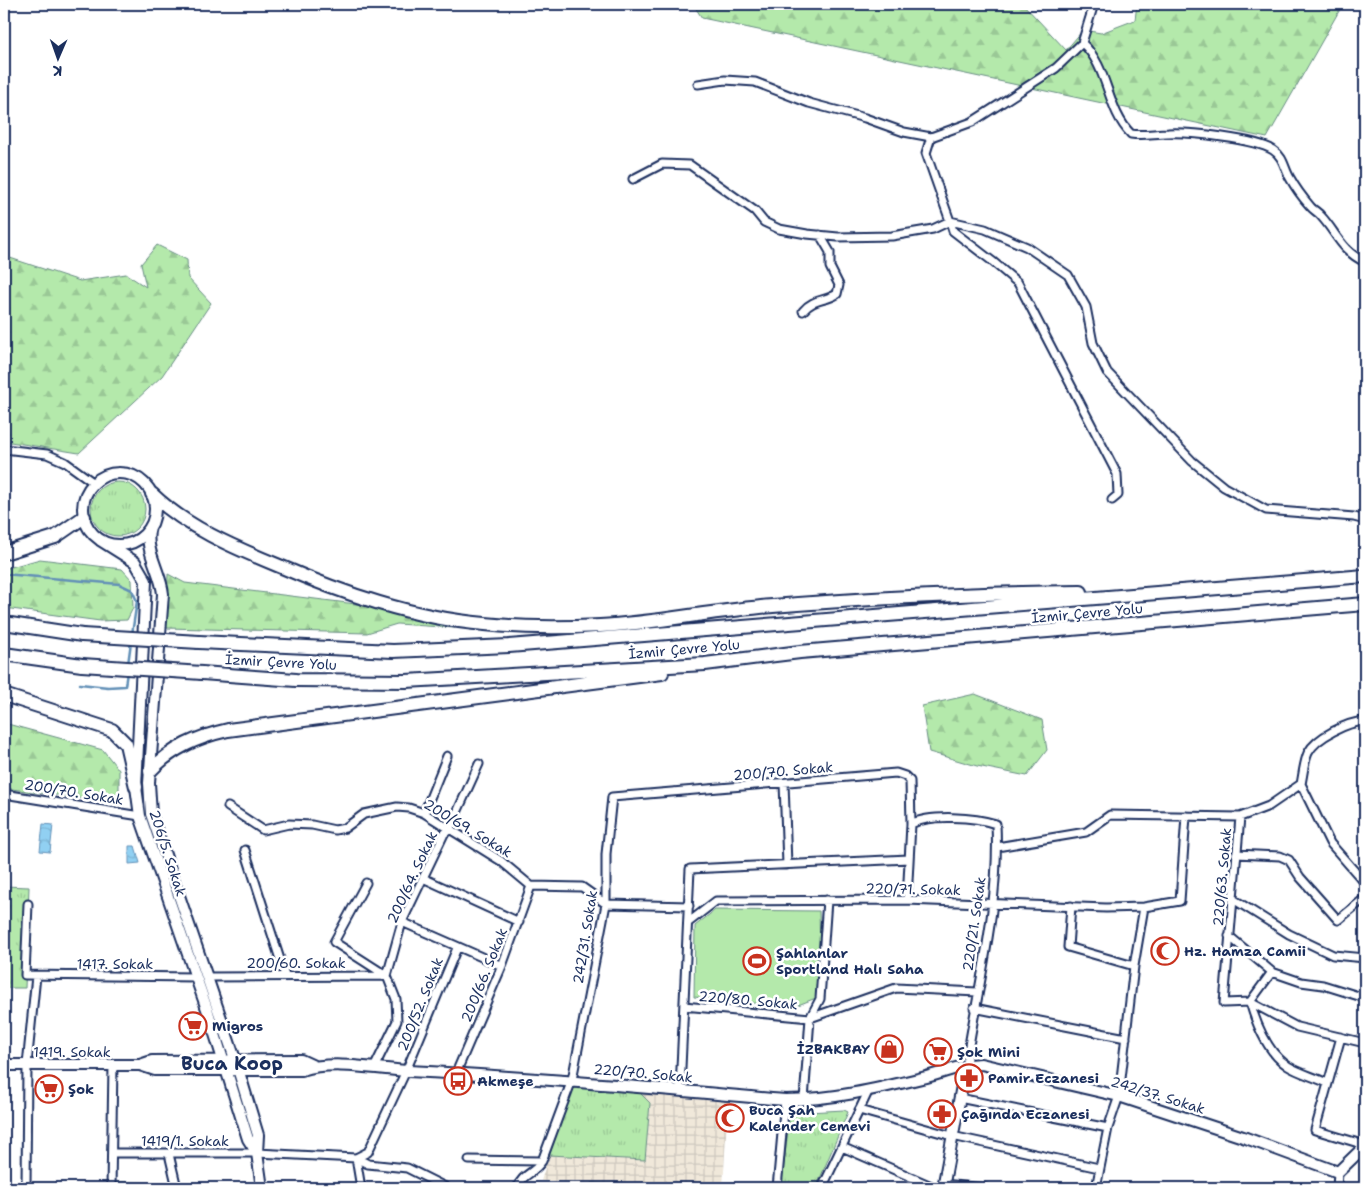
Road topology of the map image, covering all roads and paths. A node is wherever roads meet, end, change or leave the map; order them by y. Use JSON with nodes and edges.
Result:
{"nodes":[{"id":1,"x":1094,"y":4,"type":"edge"},
{"id":2,"x":1082,"y":43,"type":"junction"},
{"id":3,"x":698,"y":84,"type":"dead end"},
{"id":4,"x":931,"y":137,"type":"junction"},
{"id":5,"x":633,"y":179,"type":"dead end"},
{"id":6,"x":950,"y":221,"type":"junction"},
{"id":7,"x":820,"y":235,"type":"junction"},
{"id":8,"x":1365,"y":262,"type":"edge"},
{"id":9,"x":803,"y":311,"type":"dead end"},
{"id":10,"x":4,"y":449,"type":"edge"},
{"id":11,"x":94,"y":483,"type":"junction"},
{"id":12,"x":152,"y":494,"type":"junction"},
{"id":13,"x":1112,"y":500,"type":"dead end"},
{"id":14,"x":84,"y":517,"type":"junction"},
{"id":15,"x":1365,"y":520,"type":"edge"},
{"id":16,"x":150,"y":527,"type":"junction"},
{"id":17,"x":100,"y":540,"type":"junction"},
{"id":18,"x":4,"y":553,"type":"edge"},
{"id":19,"x":1365,"y":576,"type":"edge"},
{"id":20,"x":1201,"y":590,"type":"junction"},
{"id":21,"x":1365,"y":604,"type":"edge"},
{"id":22,"x":4,"y":623,"type":"edge"},
{"id":23,"x":4,"y":654,"type":"edge"},
{"id":24,"x":705,"y":664,"type":"junction"},
{"id":25,"x":4,"y":695,"type":"edge"},
{"id":26,"x":1365,"y":721,"type":"edge"},
{"id":27,"x":447,"y":756,"type":"dead end"},
{"id":28,"x":478,"y":764,"type":"dead end"},
{"id":29,"x":150,"y":771,"type":"junction"},
{"id":30,"x":784,"y":783,"type":"junction"},
{"id":31,"x":1301,"y":784,"type":"junction"},
{"id":32,"x":136,"y":787,"type":"junction"},
{"id":33,"x":4,"y":794,"type":"edge"},
{"id":34,"x":612,"y":797,"type":"joint"},
{"id":35,"x":228,"y":807,"type":"dead end"},
{"id":36,"x":424,"y":813,"type":"junction"},
{"id":37,"x":140,"y":816,"type":"junction"},
{"id":38,"x":1186,"y":816,"type":"junction"},
{"id":39,"x":1240,"y":816,"type":"junction"},
{"id":40,"x":911,"y":824,"type":"junction"},
{"id":41,"x":449,"y":830,"type":"junction"},
{"id":42,"x":997,"y":846,"type":"junction"},
{"id":43,"x":245,"y":850,"type":"dead end"},
{"id":44,"x":1236,"y":854,"type":"junction"},
{"id":45,"x":909,"y":859,"type":"junction"},
{"id":46,"x":787,"y":865,"type":"junction"},
{"id":47,"x":424,"y":878,"type":"junction"},
{"id":48,"x":366,"y":883,"type":"dead end"},
{"id":49,"x":1365,"y":883,"type":"edge"},
{"id":50,"x":531,"y":886,"type":"junction"},
{"id":51,"x":1365,"y":898,"type":"edge"},
{"id":52,"x":1233,"y":899,"type":"junction"},
{"id":53,"x":827,"y":900,"type":"junction"},
{"id":54,"x":907,"y":900,"type":"junction"},
{"id":55,"x":28,"y":904,"type":"dead end"},
{"id":56,"x":606,"y":904,"type":"junction"},
{"id":57,"x":993,"y":904,"type":"junction"},
{"id":58,"x":689,"y":906,"type":"junction"},
{"id":59,"x":1072,"y":906,"type":"junction"},
{"id":60,"x":1144,"y":907,"type":"junction"},
{"id":61,"x":402,"y":922,"type":"junction"},
{"id":62,"x":519,"y":922,"type":"junction"},
{"id":63,"x":688,"y":922,"type":"junction"},
{"id":64,"x":1230,"y":936,"type":"junction"},
{"id":65,"x":456,"y":948,"type":"junction"},
{"id":66,"x":1365,"y":958,"type":"edge"},
{"id":67,"x":502,"y":966,"type":"junction"},
{"id":68,"x":1134,"y":966,"type":"junction"},
{"id":69,"x":1272,"y":972,"type":"junction"},
{"id":70,"x":286,"y":975,"type":"junction"},
{"id":71,"x":36,"y":976,"type":"junction"},
{"id":72,"x":387,"y":976,"type":"junction"},
{"id":73,"x":195,"y":977,"type":"junction"},
{"id":74,"x":206,"y":977,"type":"junction"},
{"id":75,"x":977,"y":992,"type":"junction"},
{"id":76,"x":1365,"y":998,"type":"edge"},
{"id":77,"x":1250,"y":1002,"type":"junction"},
{"id":78,"x":684,"y":1006,"type":"junction"},
{"id":79,"x":974,"y":1008,"type":"junction"},
{"id":80,"x":810,"y":1018,"type":"junction"},
{"id":81,"x":1341,"y":1037,"type":"junction"},
{"id":82,"x":1126,"y":1038,"type":"junction"},
{"id":83,"x":1365,"y":1043,"type":"edge"},
{"id":84,"x":236,"y":1064,"type":"junction"},
{"id":85,"x":966,"y":1064,"type":"junction"},
{"id":86,"x":4,"y":1065,"type":"edge"},
{"id":87,"x":27,"y":1065,"type":"junction"},
{"id":88,"x":113,"y":1065,"type":"junction"},
{"id":89,"x":225,"y":1065,"type":"junction"},
{"id":90,"x":374,"y":1068,"type":"junction"},
{"id":91,"x":406,"y":1071,"type":"junction"},
{"id":92,"x":456,"y":1073,"type":"junction"},
{"id":93,"x":572,"y":1080,"type":"junction"},
{"id":94,"x":1327,"y":1083,"type":"junction"},
{"id":95,"x":680,"y":1090,"type":"junction"},
{"id":96,"x":868,"y":1092,"type":"junction"},
{"id":97,"x":1119,"y":1096,"type":"junction"},
{"id":98,"x":959,"y":1098,"type":"junction"},
{"id":99,"x":785,"y":1100,"type":"junction"},
{"id":100,"x":804,"y":1100,"type":"junction"},
{"id":101,"x":859,"y":1110,"type":"junction"},
{"id":102,"x":1108,"y":1128,"type":"junction"},
{"id":103,"x":952,"y":1136,"type":"junction"},
{"id":104,"x":1365,"y":1146,"type":"edge"},
{"id":105,"x":842,"y":1147,"type":"junction"},
{"id":106,"x":257,"y":1153,"type":"junction"},
{"id":107,"x":112,"y":1154,"type":"junction"},
{"id":108,"x":169,"y":1154,"type":"junction"},
{"id":109,"x":356,"y":1158,"type":"junction"},
{"id":110,"x":469,"y":1160,"type":"dead end"},
{"id":111,"x":542,"y":1161,"type":"junction"},
{"id":112,"x":1099,"y":1168,"type":"junction"},
{"id":113,"x":1338,"y":1172,"type":"junction"},
{"id":114,"x":941,"y":1187,"type":"edge"},
{"id":115,"x":26,"y":1188,"type":"edge"},
{"id":116,"x":111,"y":1188,"type":"edge"},
{"id":117,"x":177,"y":1188,"type":"edge"},
{"id":118,"x":262,"y":1188,"type":"edge"},
{"id":119,"x":361,"y":1188,"type":"edge"},
{"id":120,"x":447,"y":1188,"type":"edge"},
{"id":121,"x":517,"y":1188,"type":"edge"},
{"id":122,"x":777,"y":1188,"type":"edge"},
{"id":123,"x":822,"y":1188,"type":"edge"},
{"id":124,"x":985,"y":1188,"type":"edge"},
{"id":125,"x":1096,"y":1188,"type":"edge"},
{"id":126,"x":1337,"y":1188,"type":"edge"}],
"edges":[{"from":1,"to":2,"type":"street"},
{"from":2,"to":4,"type":"street"},
{"from":2,"to":8,"type":"street"},
{"from":3,"to":4,"type":"street"},
{"from":4,"to":6,"type":"street"},
{"from":5,"to":7,"type":"street"},
{"from":6,"to":7,"type":"street"},
{"from":6,"to":13,"type":"street"},
{"from":6,"to":15,"type":"street"},
{"from":7,"to":9,"type":"street"},
{"from":10,"to":11,"type":"street"},
{"from":11,"to":12,"type":"main road"},
{"from":11,"to":14,"type":"main road"},
{"from":12,"to":16,"type":"main road"},
{"from":12,"to":20,"type":"highway"},
{"from":14,"to":17,"type":"main road"},
{"from":14,"to":18,"type":"highway"},
{"from":16,"to":17,"type":"main road"},
{"from":16,"to":29,"type":"main road","name":"206/5. Sokak"},
{"from":17,"to":32,"type":"main road","name":"206/5. Sokak"},
{"from":19,"to":20,"type":"highway","name":"İzmir Çevre Yolu"},
{"from":20,"to":22,"type":"highway","name":"İzmir Çevre Yolu","bridge":true},
{"from":21,"to":24,"type":"highway","name":"İzmir Çevre Yolu"},
{"from":23,"to":24,"type":"highway","name":"İzmir Çevre Yolu","bridge":true},
{"from":24,"to":29,"type":"highway"},
{"from":25,"to":32,"type":"highway"},
{"from":26,"to":31,"type":"street"},
{"from":27,"to":36,"type":"street"},
{"from":28,"to":41,"type":"street","name":"200/64. Sokak"},
{"from":29,"to":74,"type":"main road","name":"206/5. Sokak"},
{"from":30,"to":34,"type":"street","name":"200/70. Sokak"},
{"from":30,"to":40,"type":"street","name":"200/70. Sokak"},
{"from":30,"to":46,"type":"street"},
{"from":31,"to":39,"type":"street"},
{"from":31,"to":49,"type":"street"},
{"from":32,"to":37,"type":"main road","name":"206/5. Sokak"},
{"from":33,"to":37,"type":"street","name":"200/70. Sokak"},
{"from":34,"to":56,"type":"street","name":"242/31. Sokak"},
{"from":35,"to":36,"type":"street","name":"200/69. Sokak"},
{"from":36,"to":41,"type":"street","name":"200/69. Sokak"},
{"from":37,"to":73,"type":"main road","name":"206/5. Sokak"},
{"from":38,"to":39,"type":"street"},
{"from":38,"to":42,"type":"street"},
{"from":38,"to":60,"type":"street","name":"220/71. Sokak"},
{"from":39,"to":44,"type":"street","name":"220/63. Sokak"},
{"from":40,"to":42,"type":"street","name":"220/21. Sokak"},
{"from":40,"to":45,"type":"street"},
{"from":41,"to":47,"type":"street","name":"200/64. Sokak"},
{"from":41,"to":50,"type":"street","name":"200/69. Sokak"},
{"from":42,"to":57,"type":"street","name":"220/21. Sokak"},
{"from":43,"to":70,"type":"street"},
{"from":44,"to":51,"type":"street"},
{"from":44,"to":52,"type":"street","name":"220/63. Sokak"},
{"from":45,"to":46,"type":"street"},
{"from":45,"to":54,"type":"street"},
{"from":46,"to":58,"type":"street"},
{"from":47,"to":61,"type":"street","name":"200/64. Sokak"},
{"from":47,"to":62,"type":"street"},
{"from":48,"to":72,"type":"street"},
{"from":50,"to":56,"type":"street"},
{"from":50,"to":62,"type":"street","name":"200/66. Sokak"},
{"from":52,"to":64,"type":"street","name":"220/63. Sokak"},
{"from":52,"to":66,"type":"street"},
{"from":53,"to":54,"type":"street","name":"220/71. Sokak"},
{"from":53,"to":63,"type":"street","name":"220/71. Sokak"},
{"from":53,"to":80,"type":"street","name":"220/80. Sokak"},
{"from":54,"to":57,"type":"street","name":"220/71. Sokak"},
{"from":55,"to":71,"type":"street"},
{"from":56,"to":58,"type":"street"},
{"from":56,"to":93,"type":"street","name":"242/31. Sokak"},
{"from":57,"to":59,"type":"street","name":"220/71. Sokak"},
{"from":57,"to":75,"type":"street","name":"220/21. Sokak"},
{"from":58,"to":63,"type":"street"},
{"from":59,"to":60,"type":"street","name":"220/71. Sokak"},
{"from":59,"to":68,"type":"street"},
{"from":60,"to":68,"type":"street"},
{"from":61,"to":65,"type":"street"},
{"from":61,"to":72,"type":"street","name":"200/64. Sokak"},
{"from":62,"to":67,"type":"street","name":"200/66. Sokak"},
{"from":63,"to":78,"type":"street"},
{"from":64,"to":69,"type":"street"},
{"from":64,"to":77,"type":"street","name":"220/63. Sokak"},
{"from":65,"to":67,"type":"street"},
{"from":65,"to":91,"type":"street","name":"200/52. Sokak"},
{"from":67,"to":92,"type":"street","name":"200/66. Sokak"},
{"from":68,"to":82,"type":"street"},
{"from":69,"to":76,"type":"street"},
{"from":69,"to":77,"type":"street"},
{"from":70,"to":72,"type":"street","name":"200/60. Sokak"},
{"from":70,"to":74,"type":"street","name":"200/60. Sokak"},
{"from":71,"to":73,"type":"street","name":"1417. Sokak"},
{"from":71,"to":87,"type":"street"},
{"from":72,"to":90,"type":"street"},
{"from":73,"to":89,"type":"main road","name":"206/5. Sokak"},
{"from":74,"to":84,"type":"main road","name":"206/5. Sokak"},
{"from":75,"to":79,"type":"street","name":"220/21. Sokak"},
{"from":75,"to":80,"type":"street","name":"220/80. Sokak"},
{"from":77,"to":81,"type":"street"},
{"from":77,"to":94,"type":"street"},
{"from":78,"to":80,"type":"street","name":"220/80. Sokak"},
{"from":78,"to":95,"type":"street"},
{"from":79,"to":82,"type":"street"},
{"from":79,"to":85,"type":"street","name":"220/21. Sokak"},
{"from":80,"to":100,"type":"street","name":"220/80. Sokak"},
{"from":81,"to":83,"type":"street"},
{"from":81,"to":94,"type":"street"},
{"from":82,"to":97,"type":"street"},
{"from":84,"to":89,"type":"main road","name":"1419. Sokak"},
{"from":84,"to":90,"type":"main road","name":"220/70. Sokak"},
{"from":84,"to":106,"type":"main road","name":"206/5. Sokak"},
{"from":85,"to":96,"type":"main road","name":"220/70. Sokak"},
{"from":85,"to":97,"type":"main road","name":"242/37. Sokak"},
{"from":85,"to":98,"type":"main road","name":"220/21. Sokak"},
{"from":86,"to":87,"type":"main road","name":"1419. Sokak"},
{"from":87,"to":88,"type":"main road","name":"1419. Sokak"},
{"from":87,"to":115,"type":"street"},
{"from":88,"to":89,"type":"main road","name":"1419. Sokak"},
{"from":88,"to":107,"type":"street"},
{"from":89,"to":106,"type":"main road","name":"206/5. Sokak"},
{"from":90,"to":91,"type":"main road","name":"220/70. Sokak"},
{"from":91,"to":92,"type":"main road","name":"220/70. Sokak"},
{"from":91,"to":109,"type":"street"},
{"from":92,"to":93,"type":"main road","name":"220/70. Sokak"},
{"from":93,"to":95,"type":"main road","name":"220/70. Sokak"},
{"from":93,"to":111,"type":"street","name":"242/31. Sokak"},
{"from":94,"to":104,"type":"street"},
{"from":95,"to":99,"type":"main road","name":"220/70. Sokak"},
{"from":96,"to":100,"type":"main road","name":"220/70. Sokak"},
{"from":96,"to":101,"type":"street"},
{"from":97,"to":102,"type":"street"},
{"from":97,"to":113,"type":"main road","name":"242/37. Sokak"},
{"from":98,"to":102,"type":"street"},
{"from":98,"to":103,"type":"main road","name":"220/21. Sokak"},
{"from":99,"to":100,"type":"main road","name":"220/70. Sokak"},
{"from":99,"to":122,"type":"street"},
{"from":101,"to":103,"type":"street"},
{"from":101,"to":105,"type":"street"},
{"from":102,"to":112,"type":"street"},
{"from":103,"to":112,"type":"street"},
{"from":103,"to":114,"type":"main road","name":"220/21. Sokak"},
{"from":104,"to":113,"type":"main road"},
{"from":105,"to":114,"type":"street"},
{"from":105,"to":123,"type":"street"},
{"from":106,"to":108,"type":"street","name":"1419/1. Sokak"},
{"from":106,"to":109,"type":"street"},
{"from":106,"to":118,"type":"main road","name":"206/5. Sokak"},
{"from":107,"to":108,"type":"street","name":"1419/1. Sokak"},
{"from":107,"to":116,"type":"street"},
{"from":108,"to":117,"type":"street"},
{"from":109,"to":119,"type":"street"},
{"from":109,"to":120,"type":"street"},
{"from":110,"to":111,"type":"street"},
{"from":111,"to":121,"type":"street"},
{"from":112,"to":125,"type":"street"},
{"from":113,"to":126,"type":"street"},
{"from":114,"to":124,"type":"street"}]}
